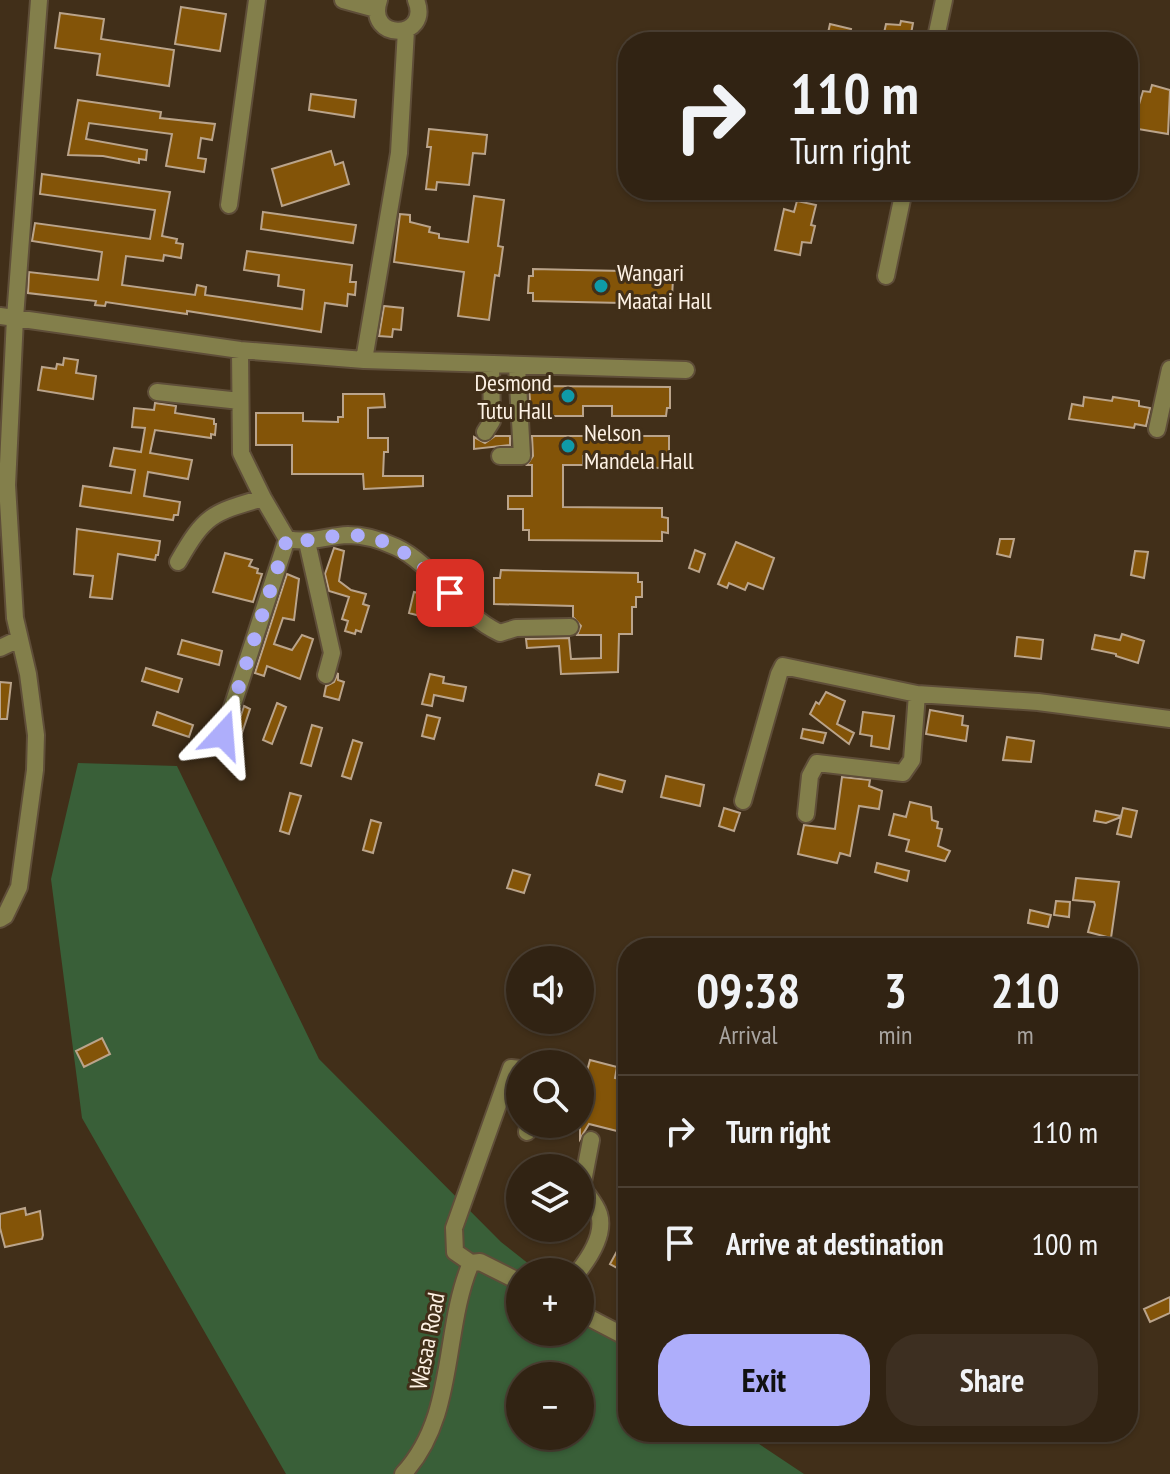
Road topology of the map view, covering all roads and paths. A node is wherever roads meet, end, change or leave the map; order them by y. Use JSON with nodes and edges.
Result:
{"nodes":[{"id":1,"x":39,"y":0,"type":"edge"},
{"id":2,"x":257,"y":0,"type":"edge"},
{"id":3,"x":343,"y":0,"type":"edge"},
{"id":4,"x":416,"y":0,"type":"edge"},
{"id":5,"x":944,"y":0,"type":"edge"},
{"id":6,"x":378,"y":5,"type":"edge"},
{"id":7,"x":406,"y":30,"type":"junction"},
{"id":8,"x":937,"y":32,"type":"edge"},
{"id":9,"x":902,"y":200,"type":"edge"},
{"id":10,"x":229,"y":205,"type":"dead end"},
{"id":11,"x":886,"y":276,"type":"dead end"},
{"id":12,"x":8,"y":317,"type":"edge"},
{"id":13,"x":240,"y":350,"type":"junction"},
{"id":14,"x":364,"y":360,"type":"junction"},
{"id":15,"x":491,"y":365,"type":"junction"},
{"id":16,"x":517,"y":366,"type":"junction"},
{"id":17,"x":1170,"y":369,"type":"edge"},
{"id":18,"x":686,"y":370,"type":"dead end"},
{"id":19,"x":157,"y":392,"type":"dead end"},
{"id":20,"x":240,"y":401,"type":"junction"},
{"id":21,"x":1157,"y":429,"type":"dead end"},
{"id":22,"x":485,"y":432,"type":"dead end"},
{"id":23,"x":500,"y":456,"type":"dead end"},
{"id":24,"x":263,"y":498,"type":"junction"},
{"id":25,"x":287,"y":539,"type":"junction"},
{"id":26,"x":307,"y":542,"type":"junction"},
{"id":27,"x":178,"y":562,"type":"dead end"},
{"id":28,"x":7,"y":621,"type":"edge"},
{"id":29,"x":570,"y":627,"type":"dead end"},
{"id":30,"x":19,"y":639,"type":"junction"},
{"id":31,"x":0,"y":648,"type":"edge"},
{"id":32,"x":326,"y":675,"type":"dead end"},
{"id":33,"x":917,"y":694,"type":"junction"},
{"id":34,"x":1170,"y":719,"type":"edge"},
{"id":35,"x":223,"y":735,"type":"dead end"},
{"id":36,"x":743,"y":801,"type":"dead end"},
{"id":37,"x":806,"y":814,"type":"dead end"},
{"id":38,"x":0,"y":919,"type":"edge"},
{"id":39,"x":506,"y":1082,"type":"edge"},
{"id":40,"x":591,"y":1140,"type":"dead end"},
{"id":41,"x":588,"y":1258,"type":"edge"},
{"id":42,"x":471,"y":1263,"type":"junction"},
{"id":43,"x":506,"y":1275,"type":"edge"},
{"id":44,"x":594,"y":1320,"type":"edge"},
{"id":45,"x":618,"y":1333,"type":"edge"},
{"id":46,"x":403,"y":1474,"type":"edge"}],
"edges":[{"from":1,"to":12,"type":"street"},
{"from":2,"to":10,"type":"street"},
{"from":3,"to":6,"type":"street"},
{"from":4,"to":7,"type":"street"},
{"from":5,"to":8,"type":"street"},
{"from":6,"to":7,"type":"street"},
{"from":7,"to":14,"type":"street"},
{"from":9,"to":11,"type":"street"},
{"from":12,"to":13,"type":"street"},
{"from":12,"to":28,"type":"street"},
{"from":13,"to":14,"type":"street"},
{"from":13,"to":20,"type":"street"},
{"from":14,"to":15,"type":"street"},
{"from":15,"to":16,"type":"street"},
{"from":15,"to":22,"type":"street"},
{"from":16,"to":18,"type":"street"},
{"from":16,"to":23,"type":"street"},
{"from":17,"to":21,"type":"street"},
{"from":19,"to":20,"type":"street"},
{"from":20,"to":24,"type":"street"},
{"from":24,"to":25,"type":"street"},
{"from":24,"to":27,"type":"street"},
{"from":25,"to":26,"type":"street"},
{"from":25,"to":35,"type":"street"},
{"from":26,"to":29,"type":"street"},
{"from":26,"to":32,"type":"street"},
{"from":28,"to":30,"type":"street"},
{"from":30,"to":31,"type":"street"},
{"from":30,"to":38,"type":"street"},
{"from":33,"to":34,"type":"street"},
{"from":33,"to":36,"type":"street"},
{"from":33,"to":37,"type":"street"},
{"from":39,"to":42,"type":"street"},
{"from":40,"to":41,"type":"street"},
{"from":42,"to":43,"type":"street"},
{"from":42,"to":46,"type":"street","name":"Wasaa Road"},
{"from":44,"to":45,"type":"street"}]}
